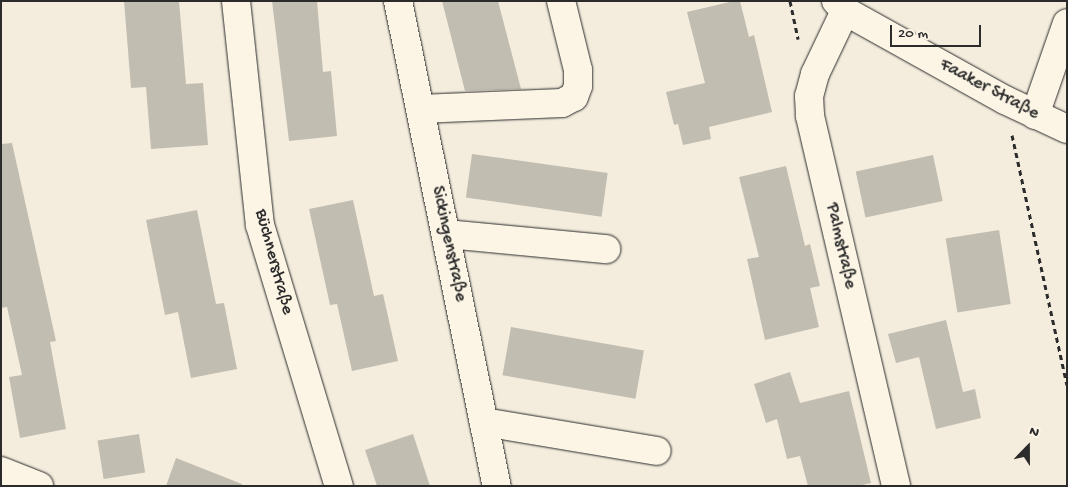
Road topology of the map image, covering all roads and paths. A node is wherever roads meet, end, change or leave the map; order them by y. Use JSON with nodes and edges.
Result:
{"nodes":[{"id":1,"x":236,"y":1,"type":"edge"},
{"id":2,"x":398,"y":1,"type":"edge"},
{"id":3,"x":561,"y":1,"type":"edge"},
{"id":4,"x":841,"y":6,"type":"edge"},
{"id":5,"x":1067,"y":23,"type":"edge"},
{"id":6,"x":1005,"y":100,"type":"junction"},
{"id":7,"x":420,"y":109,"type":"junction"},
{"id":8,"x":1035,"y":115,"type":"junction"},
{"id":9,"x":1067,"y":129,"type":"edge"},
{"id":10,"x":446,"y":234,"type":"junction"},
{"id":11,"x":606,"y":249,"type":"dead end"},
{"id":12,"x":1067,"y":384,"type":"edge"},
{"id":13,"x":484,"y":422,"type":"junction"},
{"id":14,"x":657,"y":451,"type":"dead end"},
{"id":15,"x":1,"y":471,"type":"edge"},
{"id":16,"x":39,"y":486,"type":"edge"},
{"id":17,"x":338,"y":486,"type":"edge"},
{"id":18,"x":497,"y":486,"type":"edge"},
{"id":19,"x":896,"y":486,"type":"edge"}],
"edges":[{"from":1,"to":17,"type":"street","name":"Büchnerstraße"},
{"from":2,"to":7,"type":"street","name":"Sickingenstraße"},
{"from":3,"to":7,"type":"street"},
{"from":4,"to":6,"type":"street","name":"Faaker Straße"},
{"from":4,"to":19,"type":"street","name":"Palmstraße"},
{"from":5,"to":8,"type":"street"},
{"from":6,"to":8,"type":"street","name":"Faaker Straße"},
{"from":6,"to":12,"type":"path"},
{"from":7,"to":10,"type":"street","name":"Sickingenstraße"},
{"from":8,"to":9,"type":"street","name":"Faaker Straße"},
{"from":10,"to":11,"type":"street"},
{"from":10,"to":13,"type":"street","name":"Sickingenstraße"},
{"from":13,"to":14,"type":"street"},
{"from":13,"to":18,"type":"street","name":"Sickingenstraße"},
{"from":15,"to":16,"type":"street"}]}
